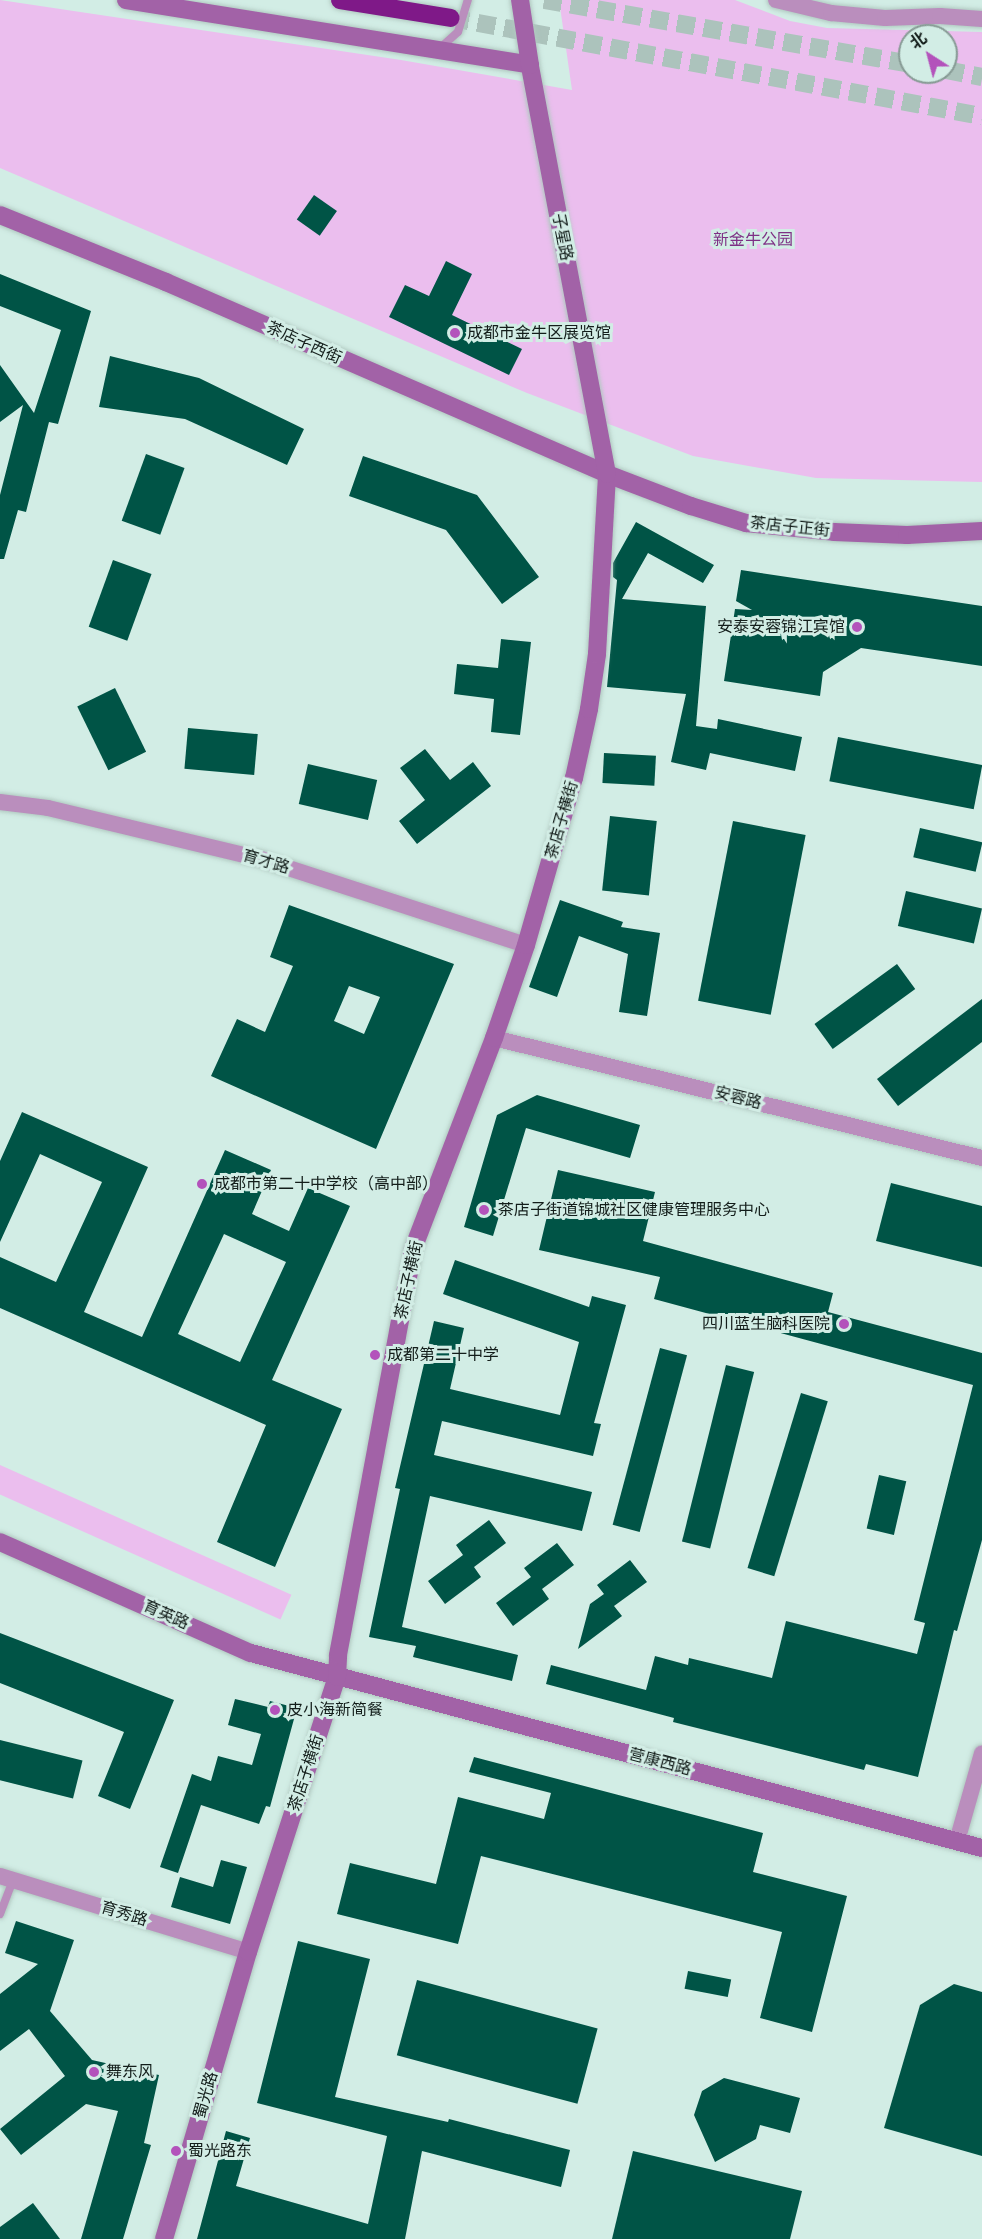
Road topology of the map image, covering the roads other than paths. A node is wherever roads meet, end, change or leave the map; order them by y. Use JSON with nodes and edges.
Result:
{"nodes":[{"id":1,"x":126,"y":0,"type":"edge"},
{"id":2,"x":340,"y":0,"type":"edge"},
{"id":3,"x":468,"y":0,"type":"edge"},
{"id":4,"x":520,"y":0,"type":"edge"},
{"id":5,"x":776,"y":0,"type":"edge"},
{"id":6,"x":921,"y":8,"type":"edge"},
{"id":7,"x":452,"y":18,"type":"tunnel mouth"},
{"id":8,"x":982,"y":19,"type":"edge"},
{"id":9,"x":439,"y":49,"type":"junction"},
{"id":10,"x":530,"y":65,"type":"junction"},
{"id":11,"x":0,"y":215,"type":"edge"},
{"id":12,"x":607,"y":474,"type":"junction"},
{"id":13,"x":982,"y":531,"type":"edge"},
{"id":14,"x":0,"y":802,"type":"edge"},
{"id":15,"x":526,"y":945,"type":"junction"},
{"id":16,"x":494,"y":1038,"type":"junction"},
{"id":17,"x":982,"y":1158,"type":"edge"},
{"id":18,"x":0,"y":1542,"type":"edge"},
{"id":19,"x":337,"y":1677,"type":"junction"},
{"id":20,"x":982,"y":1753,"type":"edge"},
{"id":21,"x":957,"y":1841,"type":"junction"},
{"id":22,"x":982,"y":1848,"type":"edge"},
{"id":23,"x":6,"y":1878,"type":"edge"},
{"id":24,"x":0,"y":1914,"type":"edge"},
{"id":25,"x":248,"y":1952,"type":"junction"},
{"id":26,"x":164,"y":2239,"type":"edge"}],
"edges":[{"from":1,"to":9,"type":"street"},
{"from":2,"to":7,"type":"highway"},
{"from":3,"to":9,"type":"lane"},
{"from":4,"to":10,"type":"street","name":"子星路"},
{"from":5,"to":6,"type":"street"},
{"from":6,"to":8,"type":"street"},
{"from":9,"to":10,"type":"street"},
{"from":10,"to":12,"type":"street","name":"子星路"},
{"from":11,"to":12,"type":"street","name":"茶店子西街"},
{"from":12,"to":13,"type":"street","name":"茶店子正街"},
{"from":12,"to":15,"type":"street","name":"茶店子横街"},
{"from":14,"to":15,"type":"street","name":"育才路"},
{"from":15,"to":16,"type":"street","name":"茶店子横街"},
{"from":16,"to":17,"type":"street","name":"安蓉路"},
{"from":16,"to":19,"type":"street","name":"茶店子横街"},
{"from":18,"to":19,"type":"street","name":"育英路"},
{"from":19,"to":21,"type":"street","name":"营康西路"},
{"from":19,"to":25,"type":"street","name":"茶店子横街"},
{"from":20,"to":21,"type":"street"},
{"from":21,"to":22,"type":"street","name":"营康西路"},
{"from":23,"to":24,"type":"lane"},
{"from":23,"to":25,"type":"street","name":"育秀路"},
{"from":25,"to":26,"type":"street","name":"蜀光路"}]}
